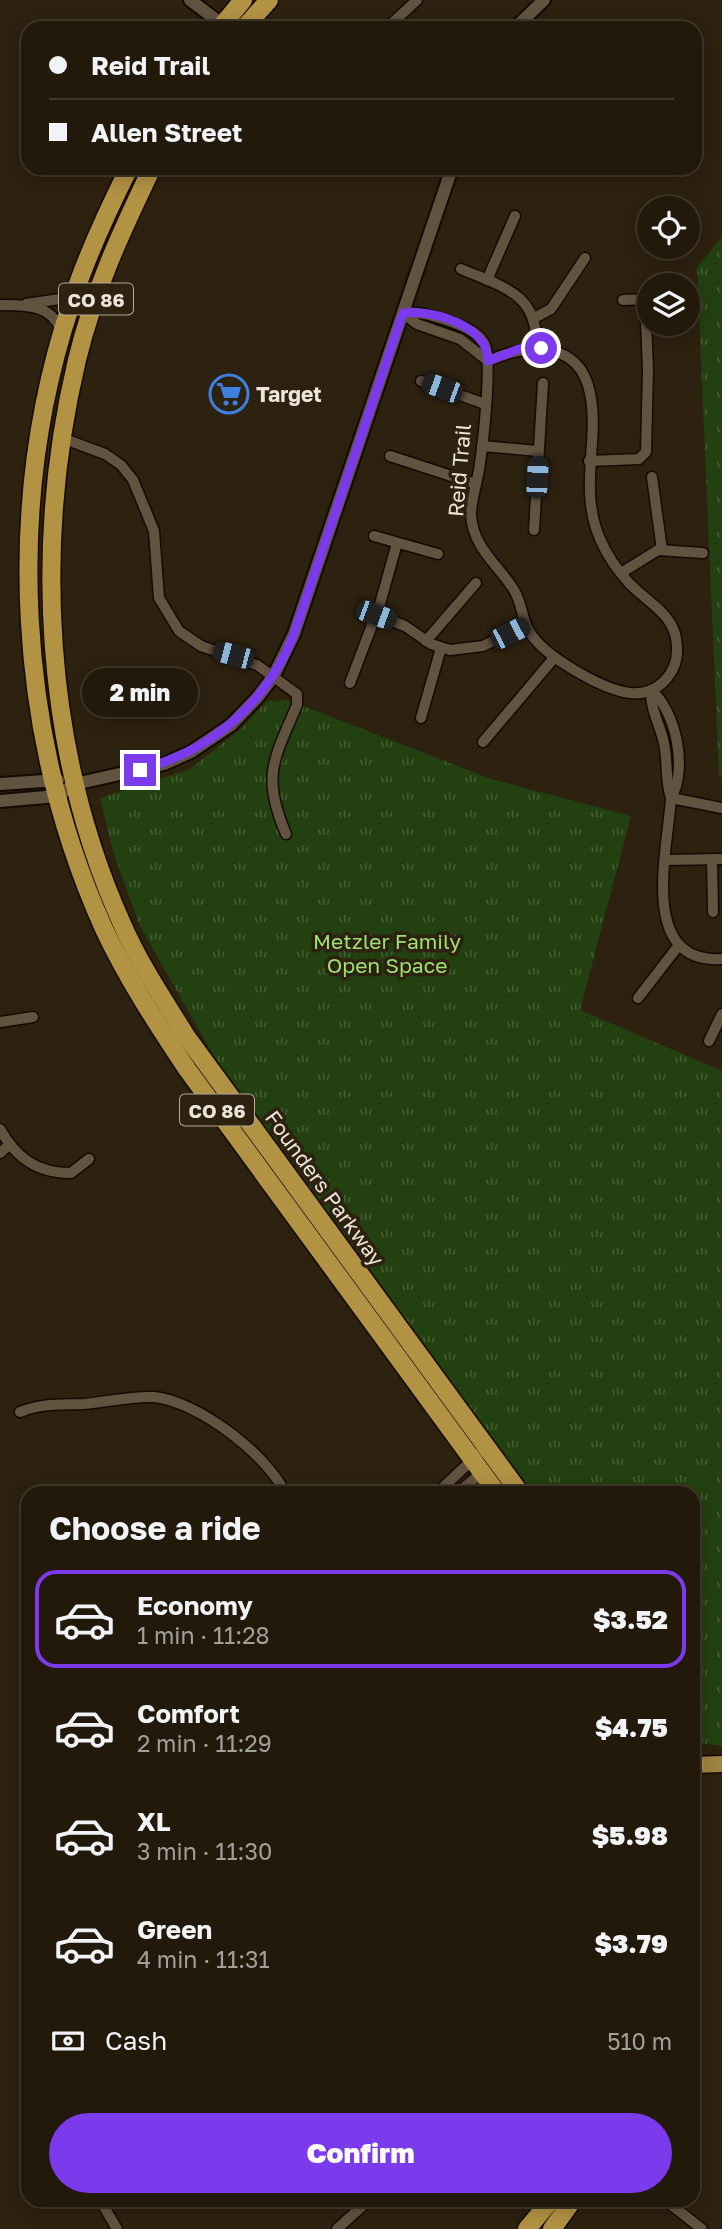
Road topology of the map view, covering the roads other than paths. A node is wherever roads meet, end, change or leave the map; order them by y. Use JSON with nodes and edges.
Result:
{"nodes":[{"id":1,"x":190,"y":0,"type":"edge"},
{"id":2,"x":243,"y":0,"type":"edge"},
{"id":3,"x":269,"y":0,"type":"edge"},
{"id":4,"x":417,"y":0,"type":"edge"},
{"id":5,"x":544,"y":0,"type":"edge"},
{"id":6,"x":216,"y":21,"type":"edge"},
{"id":7,"x":227,"y":21,"type":"edge"},
{"id":8,"x":250,"y":21,"type":"edge"},
{"id":9,"x":394,"y":21,"type":"edge"},
{"id":10,"x":523,"y":21,"type":"edge"},
{"id":11,"x":125,"y":175,"type":"edge"},
{"id":12,"x":149,"y":175,"type":"edge"},
{"id":13,"x":450,"y":175,"type":"edge"},
{"id":14,"x":515,"y":216,"type":"dead end"},
{"id":15,"x":585,"y":258,"type":"dead end"},
{"id":16,"x":461,"y":269,"type":"dead end"},
{"id":17,"x":487,"y":280,"type":"junction"},
{"id":18,"x":75,"y":291,"type":"junction"},
{"id":19,"x":637,"y":299,"type":"edge"},
{"id":20,"x":623,"y":300,"type":"dead end"},
{"id":21,"x":0,"y":305,"type":"edge"},
{"id":22,"x":22,"y":305,"type":"junction"},
{"id":23,"x":403,"y":313,"type":"junction"},
{"id":24,"x":534,"y":318,"type":"junction"},
{"id":25,"x":62,"y":335,"type":"junction"},
{"id":26,"x":648,"y":336,"type":"edge"},
{"id":27,"x":536,"y":347,"type":"junction"},
{"id":28,"x":488,"y":361,"type":"junction"},
{"id":29,"x":421,"y":381,"type":"dead end"},
{"id":30,"x":543,"y":383,"type":"dead end"},
{"id":31,"x":49,"y":385,"type":"junction"},
{"id":32,"x":485,"y":404,"type":"junction"},
{"id":33,"x":62,"y":438,"type":"junction"},
{"id":34,"x":482,"y":446,"type":"junction"},
{"id":35,"x":538,"y":451,"type":"junction"},
{"id":36,"x":390,"y":456,"type":"dead end"},
{"id":37,"x":589,"y":461,"type":"junction"},
{"id":38,"x":652,"y":477,"type":"dead end"},
{"id":39,"x":476,"y":484,"type":"junction"},
{"id":40,"x":534,"y":530,"type":"dead end"},
{"id":41,"x":374,"y":536,"type":"dead end"},
{"id":42,"x":397,"y":543,"type":"junction"},
{"id":43,"x":662,"y":550,"type":"junction"},
{"id":44,"x":703,"y":553,"type":"dead end"},
{"id":45,"x":438,"y":554,"type":"dead end"},
{"id":46,"x":621,"y":573,"type":"junction"},
{"id":47,"x":476,"y":583,"type":"dead end"},
{"id":48,"x":376,"y":615,"type":"junction"},
{"id":49,"x":526,"y":625,"type":"junction"},
{"id":50,"x":426,"y":641,"type":"junction"},
{"id":51,"x":441,"y":648,"type":"junction"},
{"id":52,"x":554,"y":658,"type":"junction"},
{"id":53,"x":273,"y":677,"type":"junction"},
{"id":54,"x":350,"y":683,"type":"dead end"},
{"id":55,"x":651,"y":690,"type":"junction"},
{"id":56,"x":421,"y":718,"type":"dead end"},
{"id":57,"x":483,"y":742,"type":"dead end"},
{"id":58,"x":0,"y":784,"type":"edge"},
{"id":59,"x":75,"y":784,"type":"junction"},
{"id":60,"x":55,"y":788,"type":"junction"},
{"id":61,"x":671,"y":798,"type":"junction"},
{"id":62,"x":0,"y":801,"type":"edge"},
{"id":63,"x":722,"y":808,"type":"edge"},
{"id":64,"x":286,"y":834,"type":"dead end"},
{"id":65,"x":717,"y":859,"type":"edge"},
{"id":66,"x":667,"y":860,"type":"junction"},
{"id":67,"x":713,"y":912,"type":"dead end"},
{"id":68,"x":679,"y":945,"type":"junction"},
{"id":69,"x":722,"y":959,"type":"edge"},
{"id":70,"x":638,"y":998,"type":"dead end"},
{"id":71,"x":722,"y":1014,"type":"edge"},
{"id":72,"x":33,"y":1017,"type":"dead end"},
{"id":73,"x":0,"y":1022,"type":"edge"},
{"id":74,"x":709,"y":1041,"type":"dead end"},
{"id":75,"x":0,"y":1129,"type":"edge"},
{"id":76,"x":9,"y":1145,"type":"junction"},
{"id":77,"x":0,"y":1153,"type":"edge"},
{"id":78,"x":89,"y":1159,"type":"dead end"},
{"id":79,"x":20,"y":1412,"type":"dead end"},
{"id":80,"x":492,"y":1453,"type":"junction"},
{"id":81,"x":477,"y":1465,"type":"junction"},
{"id":82,"x":280,"y":1486,"type":"edge"},
{"id":83,"x":447,"y":1486,"type":"edge"},
{"id":84,"x":463,"y":1486,"type":"edge"},
{"id":85,"x":492,"y":1486,"type":"edge"},
{"id":86,"x":515,"y":1486,"type":"edge"},
{"id":87,"x":722,"y":1764,"type":"edge"},
{"id":88,"x":700,"y":1765,"type":"edge"},
{"id":89,"x":104,"y":2207,"type":"edge"},
{"id":90,"x":361,"y":2207,"type":"edge"},
{"id":91,"x":545,"y":2207,"type":"edge"},
{"id":92,"x":568,"y":2207,"type":"edge"},
{"id":93,"x":674,"y":2207,"type":"edge"},
{"id":94,"x":117,"y":2229,"type":"edge"},
{"id":95,"x":337,"y":2229,"type":"edge"},
{"id":96,"x":527,"y":2229,"type":"edge"},
{"id":97,"x":551,"y":2229,"type":"edge"},
{"id":98,"x":702,"y":2229,"type":"edge"}],
"edges":[{"from":1,"to":6,"type":"street"},
{"from":2,"to":7,"type":"highway"},
{"from":3,"to":8,"type":"highway"},
{"from":4,"to":9,"type":"street"},
{"from":5,"to":10,"type":"street"},
{"from":11,"to":18,"type":"highway","name":"Founders Parkway","number":"CO 86"},
{"from":12,"to":33,"type":"highway","name":"Founders Parkway","number":"CO 86"},
{"from":13,"to":23,"type":"street"},
{"from":14,"to":17,"type":"street"},
{"from":15,"to":24,"type":"street"},
{"from":16,"to":17,"type":"street"},
{"from":17,"to":24,"type":"street"},
{"from":18,"to":22,"type":"street"},
{"from":18,"to":25,"type":"highway","name":"Founders Parkway","number":"CO 86"},
{"from":19,"to":20,"type":"street"},
{"from":21,"to":22,"type":"street"},
{"from":22,"to":25,"type":"street"},
{"from":23,"to":28,"type":"street"},
{"from":23,"to":53,"type":"street"},
{"from":24,"to":27,"type":"street"},
{"from":25,"to":31,"type":"highway","name":"Founders Parkway","number":"CO 86"},
{"from":26,"to":37,"type":"street"},
{"from":27,"to":28,"type":"street"},
{"from":27,"to":37,"type":"street"},
{"from":28,"to":32,"type":"street","name":"Reid Trail"},
{"from":29,"to":32,"type":"street"},
{"from":30,"to":35,"type":"street"},
{"from":31,"to":33,"type":"highway"},
{"from":31,"to":60,"type":"highway","name":"Founders Parkway","number":"CO 86"},
{"from":32,"to":34,"type":"street","name":"Reid Trail"},
{"from":33,"to":53,"type":"street"},
{"from":33,"to":59,"type":"highway","name":"Founders Parkway","number":"CO 86"},
{"from":34,"to":35,"type":"street"},
{"from":34,"to":39,"type":"street","name":"Reid Trail"},
{"from":35,"to":40,"type":"street"},
{"from":36,"to":39,"type":"street"},
{"from":37,"to":46,"type":"street"},
{"from":38,"to":43,"type":"street"},
{"from":39,"to":49,"type":"street","name":"Reid Trail"},
{"from":41,"to":42,"type":"street"},
{"from":42,"to":45,"type":"street"},
{"from":42,"to":48,"type":"street"},
{"from":43,"to":44,"type":"street"},
{"from":43,"to":46,"type":"street"},
{"from":46,"to":55,"type":"street"},
{"from":47,"to":50,"type":"street"},
{"from":48,"to":50,"type":"street"},
{"from":48,"to":54,"type":"street"},
{"from":49,"to":51,"type":"street"},
{"from":49,"to":52,"type":"street","name":"Reid Trail"},
{"from":50,"to":51,"type":"street"},
{"from":51,"to":56,"type":"street"},
{"from":52,"to":55,"type":"street","name":"Reid Trail"},
{"from":52,"to":57,"type":"street"},
{"from":53,"to":59,"type":"street"},
{"from":53,"to":64,"type":"street"},
{"from":55,"to":61,"type":"street"},
{"from":58,"to":60,"type":"street"},
{"from":59,"to":60,"type":"street"},
{"from":59,"to":80,"type":"highway","name":"Founders Parkway","number":"CO 86"},
{"from":60,"to":62,"type":"street"},
{"from":60,"to":81,"type":"highway","name":"Founders Parkway","number":"CO 86"},
{"from":61,"to":63,"type":"street"},
{"from":61,"to":66,"type":"street"},
{"from":65,"to":66,"type":"street"},
{"from":65,"to":67,"type":"street"},
{"from":66,"to":68,"type":"street"},
{"from":68,"to":69,"type":"street"},
{"from":68,"to":70,"type":"street"},
{"from":71,"to":74,"type":"street"},
{"from":72,"to":73,"type":"street"},
{"from":75,"to":76,"type":"street"},
{"from":76,"to":77,"type":"street"},
{"from":76,"to":78,"type":"street"},
{"from":79,"to":82,"type":"street"},
{"from":80,"to":81,"type":"street"},
{"from":80,"to":81,"type":"street"},
{"from":80,"to":86,"type":"highway","name":"Founders Parkway","number":"CO 86"},
{"from":81,"to":83,"type":"street"},
{"from":81,"to":84,"type":"street"},
{"from":81,"to":85,"type":"highway","name":"Founders Parkway","number":"CO 86"},
{"from":87,"to":88,"type":"main road"},
{"from":89,"to":94,"type":"street"},
{"from":90,"to":95,"type":"street"},
{"from":91,"to":96,"type":"highway"},
{"from":92,"to":97,"type":"highway"},
{"from":93,"to":98,"type":"street"}]}
